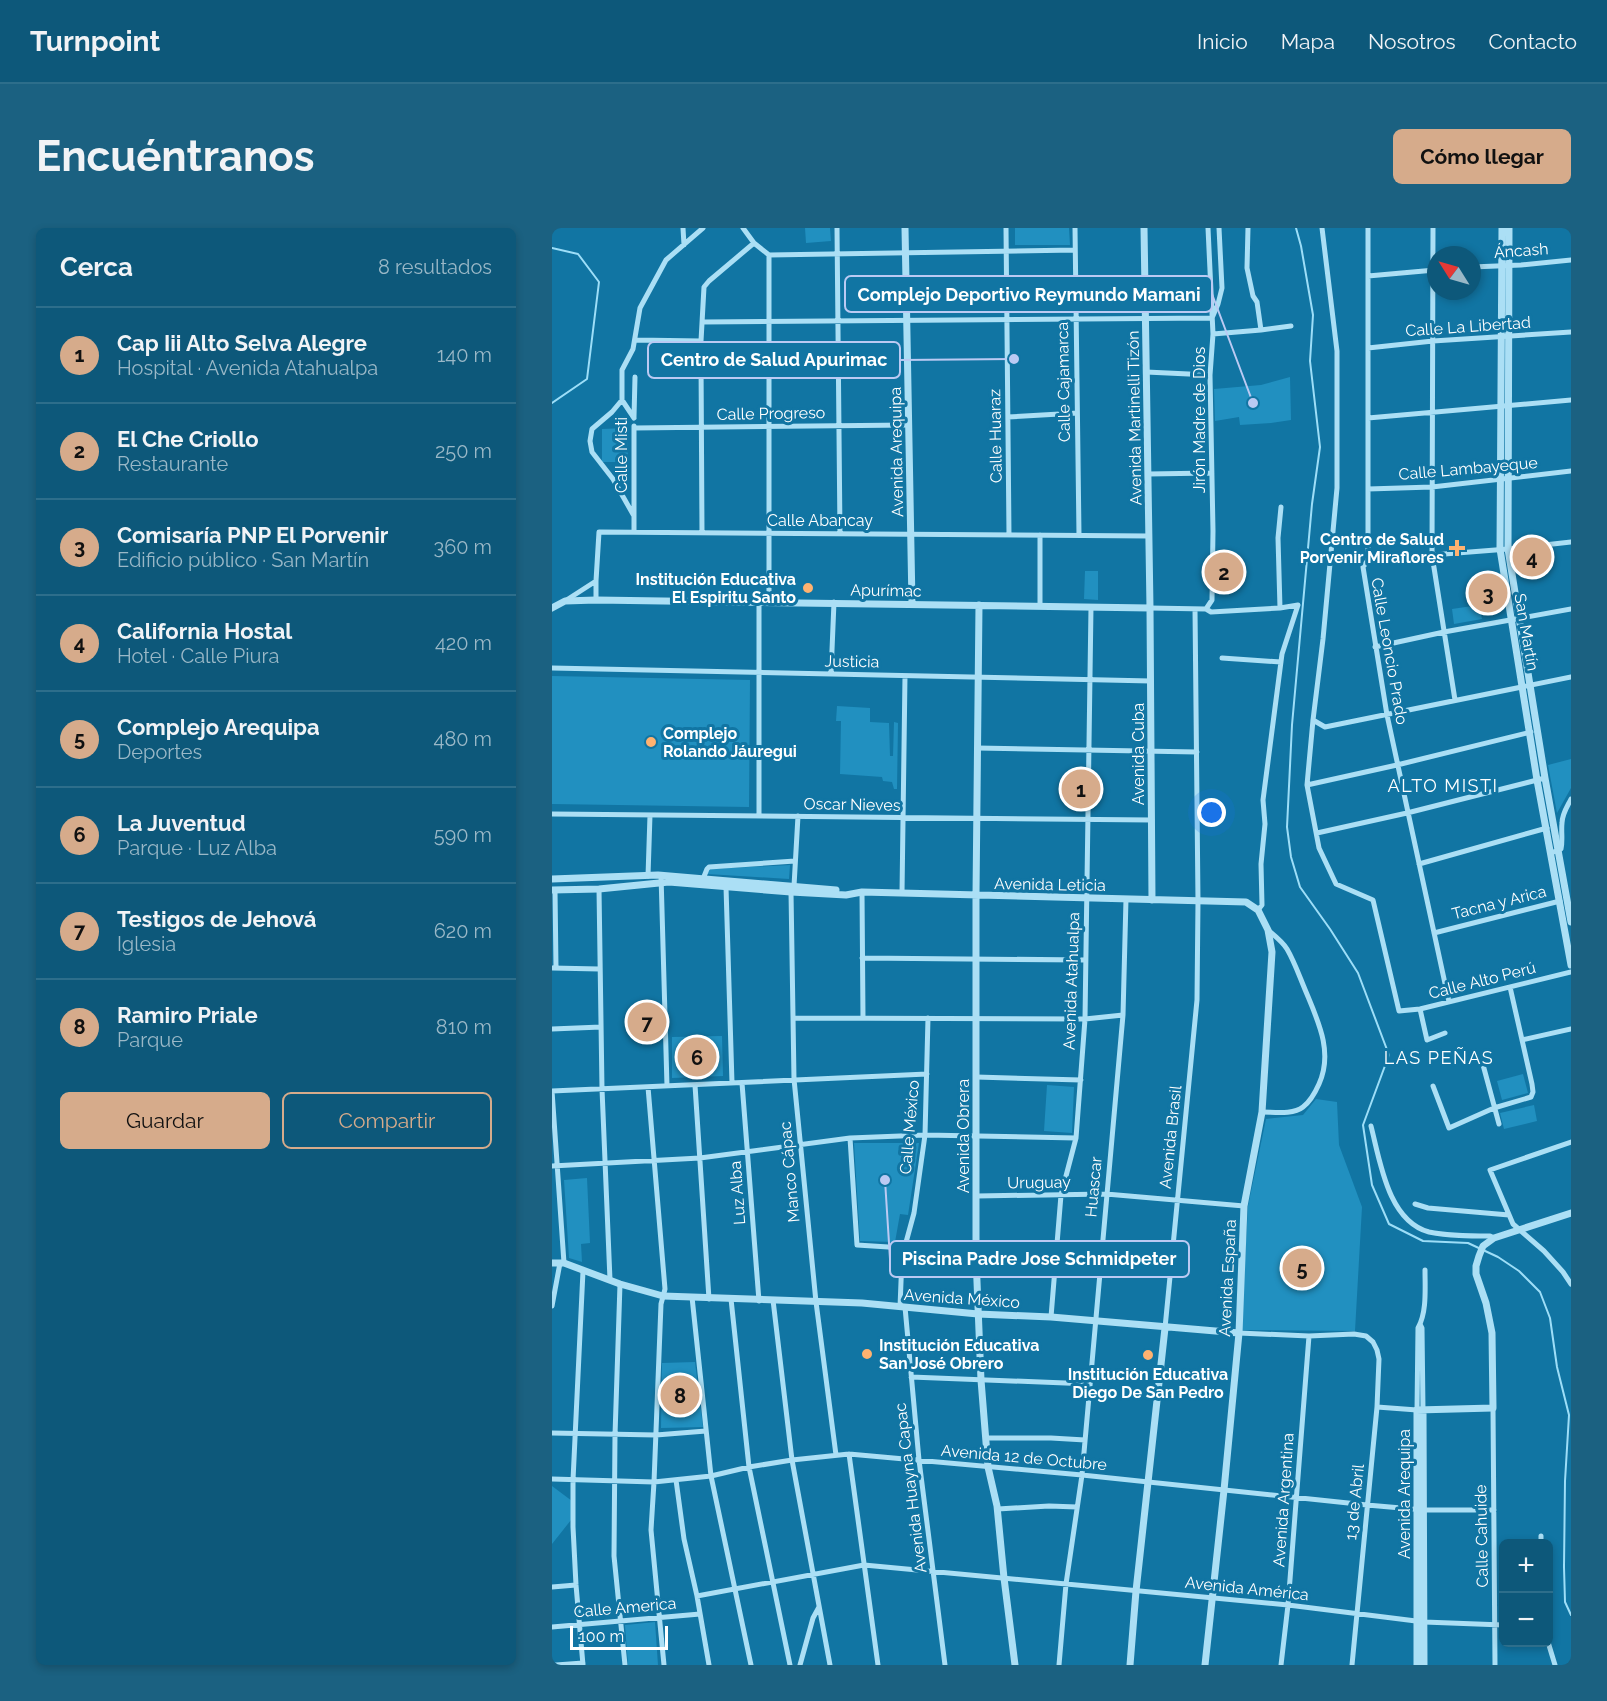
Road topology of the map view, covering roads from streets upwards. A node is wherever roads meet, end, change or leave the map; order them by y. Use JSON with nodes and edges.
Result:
{"nodes":[{"id":1,"x":683,"y":228,"type":"edge"},
{"id":2,"x":703,"y":228,"type":"edge"},
{"id":3,"x":743,"y":228,"type":"edge"},
{"id":4,"x":837,"y":228,"type":"edge"},
{"id":5,"x":905,"y":228,"type":"edge"},
{"id":6,"x":1006,"y":228,"type":"edge"},
{"id":7,"x":1075,"y":228,"type":"edge"},
{"id":8,"x":1144,"y":228,"type":"edge"},
{"id":9,"x":1208,"y":228,"type":"edge"},
{"id":10,"x":1219,"y":228,"type":"edge"},
{"id":11,"x":1248,"y":228,"type":"edge"},
{"id":12,"x":1322,"y":228,"type":"edge"},
{"id":13,"x":1368,"y":228,"type":"edge"},
{"id":14,"x":1434,"y":228,"type":"edge"},
{"id":15,"x":1502,"y":228,"type":"edge"},
{"id":16,"x":1509,"y":228,"type":"edge"},
{"id":17,"x":754,"y":243,"type":"junction"},
{"id":18,"x":684,"y":245,"type":"junction"},
{"id":19,"x":1434,"y":246,"type":"edge"},
{"id":20,"x":1075,"y":250,"type":"junction"},
{"id":21,"x":1006,"y":251,"type":"junction"},
{"id":22,"x":906,"y":252,"type":"junction"},
{"id":23,"x":837,"y":254,"type":"junction"},
{"id":24,"x":769,"y":255,"type":"junction"},
{"id":25,"x":1571,"y":260,"type":"edge"},
{"id":26,"x":1505,"y":264,"type":"junction"},
{"id":27,"x":1481,"y":266,"type":"edge"},
{"id":28,"x":1427,"y":271,"type":"edge"},
{"id":29,"x":1368,"y":276,"type":"junction"},
{"id":30,"x":1434,"y":300,"type":"edge"},
{"id":31,"x":1146,"y":318,"type":"junction"},
{"id":32,"x":1212,"y":318,"type":"junction"},
{"id":33,"x":1007,"y":319,"type":"junction"},
{"id":34,"x":1076,"y":319,"type":"junction"},
{"id":35,"x":907,"y":320,"type":"junction"},
{"id":36,"x":769,"y":321,"type":"junction"},
{"id":37,"x":838,"y":321,"type":"junction"},
{"id":38,"x":702,"y":322,"type":"junction"},
{"id":39,"x":1291,"y":326,"type":"dead end"},
{"id":40,"x":1261,"y":330,"type":"junction"},
{"id":41,"x":1571,"y":332,"type":"edge"},
{"id":42,"x":1213,"y":334,"type":"junction"},
{"id":43,"x":1505,"y":336,"type":"junction"},
{"id":44,"x":636,"y":340,"type":"junction"},
{"id":45,"x":1433,"y":341,"type":"junction"},
{"id":46,"x":1368,"y":348,"type":"junction"},
{"id":47,"x":701,"y":359,"type":"dead end"},
{"id":48,"x":1146,"y":372,"type":"junction"},
{"id":49,"x":1210,"y":375,"type":"junction"},
{"id":50,"x":634,"y":377,"type":"dead end"},
{"id":51,"x":622,"y":400,"type":"junction"},
{"id":52,"x":1571,"y":400,"type":"edge"},
{"id":53,"x":1504,"y":406,"type":"junction"},
{"id":54,"x":1433,"y":412,"type":"junction"},
{"id":55,"x":1077,"y":413,"type":"junction"},
{"id":56,"x":1008,"y":417,"type":"junction"},
{"id":57,"x":634,"y":418,"type":"junction"},
{"id":58,"x":1368,"y":418,"type":"junction"},
{"id":59,"x":909,"y":425,"type":"junction"},
{"id":60,"x":769,"y":426,"type":"junction"},
{"id":61,"x":839,"y":426,"type":"junction"},
{"id":62,"x":702,"y":427,"type":"junction"},
{"id":63,"x":634,"y":428,"type":"junction"},
{"id":64,"x":1571,"y":471,"type":"edge"},
{"id":65,"x":1212,"y":473,"type":"junction"},
{"id":66,"x":1148,"y":474,"type":"junction"},
{"id":67,"x":1504,"y":478,"type":"junction"},
{"id":68,"x":1432,"y":487,"type":"junction"},
{"id":69,"x":1368,"y":489,"type":"junction"},
{"id":70,"x":1281,"y":507,"type":"dead end"},
{"id":71,"x":634,"y":516,"type":"junction"},
{"id":72,"x":634,"y":532,"type":"junction"},
{"id":73,"x":702,"y":533,"type":"junction"},
{"id":74,"x":769,"y":533,"type":"junction"},
{"id":75,"x":840,"y":534,"type":"junction"},
{"id":76,"x":910,"y":534,"type":"junction"},
{"id":77,"x":1009,"y":535,"type":"junction"},
{"id":78,"x":1040,"y":535,"type":"junction"},
{"id":79,"x":1079,"y":535,"type":"junction"},
{"id":80,"x":1149,"y":536,"type":"junction"},
{"id":81,"x":1571,"y":542,"type":"edge"},
{"id":82,"x":1504,"y":549,"type":"junction"},
{"id":83,"x":1432,"y":555,"type":"junction"},
{"id":84,"x":1368,"y":560,"type":"junction"},
{"id":85,"x":596,"y":581,"type":"junction"},
{"id":86,"x":596,"y":600,"type":"junction"},
{"id":87,"x":565,"y":601,"type":"junction"},
{"id":88,"x":759,"y":601,"type":"junction"},
{"id":89,"x":770,"y":601,"type":"junction"},
{"id":90,"x":834,"y":602,"type":"junction"},
{"id":91,"x":912,"y":604,"type":"junction"},
{"id":92,"x":979,"y":605,"type":"junction"},
{"id":93,"x":1040,"y":606,"type":"junction"},
{"id":94,"x":1091,"y":607,"type":"junction"},
{"id":95,"x":552,"y":608,"type":"edge"},
{"id":96,"x":1150,"y":608,"type":"junction"},
{"id":97,"x":1280,"y":608,"type":"junction"},
{"id":98,"x":1195,"y":609,"type":"junction"},
{"id":99,"x":1206,"y":609,"type":"junction"},
{"id":100,"x":1571,"y":609,"type":"edge"},
{"id":101,"x":1519,"y":618,"type":"junction"},
{"id":102,"x":1511,"y":619,"type":"junction"},
{"id":103,"x":1444,"y":632,"type":"junction"},
{"id":104,"x":1375,"y":647,"type":"junction"},
{"id":105,"x":1222,"y":658,"type":"dead end"},
{"id":106,"x":1281,"y":662,"type":"junction"},
{"id":107,"x":552,"y":668,"type":"edge"},
{"id":108,"x":759,"y":673,"type":"junction"},
{"id":109,"x":831,"y":674,"type":"junction"},
{"id":110,"x":905,"y":676,"type":"junction"},
{"id":111,"x":1571,"y":677,"type":"edge"},
{"id":112,"x":978,"y":678,"type":"junction"},
{"id":113,"x":1090,"y":680,"type":"junction"},
{"id":114,"x":1151,"y":681,"type":"junction"},
{"id":115,"x":1526,"y":686,"type":"junction"},
{"id":116,"x":1455,"y":700,"type":"junction"},
{"id":117,"x":1387,"y":715,"type":"junction"},
{"id":118,"x":1313,"y":720,"type":"junction"},
{"id":119,"x":1538,"y":730,"type":"junction"},
{"id":120,"x":1529,"y":733,"type":"junction"},
{"id":121,"x":977,"y":748,"type":"junction"},
{"id":122,"x":1089,"y":750,"type":"junction"},
{"id":123,"x":1151,"y":751,"type":"junction"},
{"id":124,"x":1197,"y":752,"type":"junction"},
{"id":125,"x":1397,"y":765,"type":"junction"},
{"id":126,"x":1541,"y":779,"type":"junction"},
{"id":127,"x":1307,"y":784,"type":"junction"},
{"id":128,"x":1571,"y":799,"type":"edge"},
{"id":129,"x":1407,"y":813,"type":"junction"},
{"id":130,"x":552,"y":814,"type":"edge"},
{"id":131,"x":650,"y":815,"type":"junction"},
{"id":132,"x":759,"y":816,"type":"junction"},
{"id":133,"x":798,"y":816,"type":"junction"},
{"id":134,"x":903,"y":818,"type":"junction"},
{"id":135,"x":977,"y":818,"type":"junction"},
{"id":136,"x":1088,"y":820,"type":"junction"},
{"id":137,"x":1152,"y":820,"type":"junction"},
{"id":138,"x":1550,"y":828,"type":"junction"},
{"id":139,"x":1317,"y":833,"type":"junction"},
{"id":140,"x":1555,"y":852,"type":"junction"},
{"id":141,"x":795,"y":861,"type":"junction"},
{"id":142,"x":1419,"y":864,"type":"junction"},
{"id":143,"x":648,"y":875,"type":"junction"},
{"id":144,"x":552,"y":879,"type":"edge"},
{"id":145,"x":661,"y":879,"type":"junction"},
{"id":146,"x":703,"y":879,"type":"junction"},
{"id":147,"x":648,"y":884,"type":"junction"},
{"id":148,"x":726,"y":887,"type":"junction"},
{"id":149,"x":599,"y":889,"type":"junction"},
{"id":150,"x":793,"y":889,"type":"junction"},
{"id":151,"x":554,"y":890,"type":"edge"},
{"id":152,"x":862,"y":892,"type":"junction"},
{"id":153,"x":902,"y":893,"type":"junction"},
{"id":154,"x":976,"y":895,"type":"junction"},
{"id":155,"x":1087,"y":898,"type":"junction"},
{"id":156,"x":1126,"y":899,"type":"junction"},
{"id":157,"x":1152,"y":900,"type":"junction"},
{"id":158,"x":1566,"y":900,"type":"edge"},
{"id":159,"x":1198,"y":901,"type":"junction"},
{"id":160,"x":1246,"y":902,"type":"joint"},
{"id":161,"x":1258,"y":910,"type":"junction"},
{"id":162,"x":1571,"y":922,"type":"edge"},
{"id":163,"x":1268,"y":930,"type":"junction"},
{"id":164,"x":1434,"y":933,"type":"junction"},
{"id":165,"x":1287,"y":947,"type":"junction"},
{"id":166,"x":1272,"y":951,"type":"junction"},
{"id":167,"x":862,"y":958,"type":"junction"},
{"id":168,"x":976,"y":959,"type":"junction"},
{"id":169,"x":1086,"y":960,"type":"junction"},
{"id":170,"x":1571,"y":965,"type":"edge"},
{"id":171,"x":554,"y":968,"type":"edge"},
{"id":172,"x":599,"y":969,"type":"junction"},
{"id":173,"x":1571,"y":972,"type":"edge"},
{"id":174,"x":1510,"y":987,"type":"junction"},
{"id":175,"x":1449,"y":1002,"type":"junction"},
{"id":176,"x":1420,"y":1009,"type":"junction"},
{"id":177,"x":1123,"y":1015,"type":"junction"},
{"id":178,"x":793,"y":1018,"type":"junction"},
{"id":179,"x":863,"y":1018,"type":"junction"},
{"id":180,"x":928,"y":1018,"type":"junction"},
{"id":181,"x":976,"y":1018,"type":"junction"},
{"id":182,"x":1085,"y":1019,"type":"junction"},
{"id":183,"x":601,"y":1027,"type":"junction"},
{"id":184,"x":552,"y":1029,"type":"edge"},
{"id":185,"x":1571,"y":1029,"type":"edge"},
{"id":186,"x":1445,"y":1033,"type":"dead end"},
{"id":187,"x":1522,"y":1040,"type":"junction"},
{"id":188,"x":1482,"y":1061,"type":"dead end"},
{"id":189,"x":927,"y":1074,"type":"junction"},
{"id":190,"x":976,"y":1077,"type":"junction"},
{"id":191,"x":794,"y":1079,"type":"junction"},
{"id":192,"x":1080,"y":1080,"type":"junction"},
{"id":193,"x":732,"y":1083,"type":"junction"},
{"id":194,"x":742,"y":1083,"type":"junction"},
{"id":195,"x":695,"y":1085,"type":"junction"},
{"id":196,"x":667,"y":1086,"type":"junction"},
{"id":197,"x":1433,"y":1086,"type":"dead end"},
{"id":198,"x":648,"y":1087,"type":"junction"},
{"id":199,"x":602,"y":1089,"type":"junction"},
{"id":200,"x":552,"y":1091,"type":"edge"},
{"id":201,"x":1494,"y":1108,"type":"junction"},
{"id":202,"x":1262,"y":1112,"type":"junction"},
{"id":203,"x":1499,"y":1124,"type":"dead end"},
{"id":204,"x":1371,"y":1126,"type":"dead end"},
{"id":205,"x":925,"y":1135,"type":"junction"},
{"id":206,"x":976,"y":1136,"type":"junction"},
{"id":207,"x":850,"y":1138,"type":"junction"},
{"id":208,"x":1076,"y":1138,"type":"junction"},
{"id":209,"x":554,"y":1140,"type":"edge"},
{"id":210,"x":1571,"y":1143,"type":"edge"},
{"id":211,"x":800,"y":1145,"type":"junction"},
{"id":212,"x":747,"y":1152,"type":"junction"},
{"id":213,"x":700,"y":1158,"type":"junction"},
{"id":214,"x":653,"y":1160,"type":"junction"},
{"id":215,"x":606,"y":1163,"type":"junction"},
{"id":216,"x":555,"y":1166,"type":"edge"},
{"id":217,"x":1106,"y":1194,"type":"junction"},
{"id":218,"x":1060,"y":1195,"type":"junction"},
{"id":219,"x":977,"y":1196,"type":"junction"},
{"id":220,"x":1177,"y":1201,"type":"junction"},
{"id":221,"x":1415,"y":1204,"type":"dead end"},
{"id":222,"x":1244,"y":1206,"type":"junction"},
{"id":223,"x":1571,"y":1213,"type":"edge"},
{"id":224,"x":1509,"y":1215,"type":"junction"},
{"id":225,"x":552,"y":1216,"type":"edge"},
{"id":226,"x":561,"y":1216,"type":"junction"},
{"id":227,"x":1517,"y":1230,"type":"junction"},
{"id":228,"x":1494,"y":1238,"type":"junction"},
{"id":229,"x":904,"y":1248,"type":"junction"},
{"id":230,"x":902,"y":1257,"type":"junction"},
{"id":231,"x":976,"y":1257,"type":"junction"},
{"id":232,"x":1056,"y":1257,"type":"junction"},
{"id":233,"x":552,"y":1263,"type":"edge"},
{"id":234,"x":562,"y":1263,"type":"junction"},
{"id":235,"x":1425,"y":1270,"type":"dead end"},
{"id":236,"x":583,"y":1271,"type":"junction"},
{"id":237,"x":610,"y":1280,"type":"junction"},
{"id":238,"x":620,"y":1284,"type":"junction"},
{"id":239,"x":1571,"y":1284,"type":"edge"},
{"id":240,"x":663,"y":1296,"type":"junction"},
{"id":241,"x":693,"y":1298,"type":"junction"},
{"id":242,"x":709,"y":1299,"type":"junction"},
{"id":243,"x":731,"y":1299,"type":"junction"},
{"id":244,"x":773,"y":1300,"type":"junction"},
{"id":245,"x":759,"y":1301,"type":"junction"},
{"id":246,"x":816,"y":1302,"type":"junction"},
{"id":247,"x":552,"y":1305,"type":"edge"},
{"id":248,"x":903,"y":1307,"type":"junction"},
{"id":249,"x":978,"y":1314,"type":"junction"},
{"id":250,"x":1051,"y":1317,"type":"junction"},
{"id":251,"x":1095,"y":1321,"type":"junction"},
{"id":252,"x":1165,"y":1328,"type":"junction"},
{"id":253,"x":1239,"y":1334,"type":"junction"},
{"id":254,"x":1309,"y":1336,"type":"junction"},
{"id":255,"x":1373,"y":1342,"type":"joint"},
{"id":256,"x":911,"y":1377,"type":"junction"},
{"id":257,"x":981,"y":1380,"type":"junction"},
{"id":258,"x":1090,"y":1384,"type":"junction"},
{"id":259,"x":1377,"y":1407,"type":"junction"},
{"id":260,"x":1493,"y":1408,"type":"junction"},
{"id":261,"x":1420,"y":1410,"type":"junction"},
{"id":262,"x":706,"y":1431,"type":"junction"},
{"id":263,"x":552,"y":1433,"type":"edge"},
{"id":264,"x":575,"y":1434,"type":"junction"},
{"id":265,"x":615,"y":1435,"type":"junction"},
{"id":266,"x":656,"y":1435,"type":"junction"},
{"id":267,"x":986,"y":1438,"type":"junction"},
{"id":268,"x":1085,"y":1440,"type":"junction"},
{"id":269,"x":849,"y":1454,"type":"junction"},
{"id":270,"x":836,"y":1455,"type":"junction"},
{"id":271,"x":792,"y":1460,"type":"junction"},
{"id":272,"x":919,"y":1460,"type":"junction"},
{"id":273,"x":749,"y":1467,"type":"junction"},
{"id":274,"x":988,"y":1467,"type":"junction"},
{"id":275,"x":1082,"y":1475,"type":"junction"},
{"id":276,"x":711,"y":1476,"type":"junction"},
{"id":277,"x":552,"y":1479,"type":"edge"},
{"id":278,"x":573,"y":1480,"type":"junction"},
{"id":279,"x":676,"y":1480,"type":"junction"},
{"id":280,"x":614,"y":1481,"type":"junction"},
{"id":281,"x":654,"y":1482,"type":"junction"},
{"id":282,"x":1148,"y":1482,"type":"junction"},
{"id":283,"x":1224,"y":1490,"type":"junction"},
{"id":284,"x":1297,"y":1498,"type":"junction"},
{"id":285,"x":1367,"y":1505,"type":"junction"},
{"id":286,"x":1077,"y":1507,"type":"junction"},
{"id":287,"x":998,"y":1509,"type":"junction"},
{"id":288,"x":1421,"y":1509,"type":"junction"},
{"id":289,"x":1494,"y":1510,"type":"junction"},
{"id":290,"x":864,"y":1565,"type":"junction"},
{"id":291,"x":933,"y":1571,"type":"junction"},
{"id":292,"x":814,"y":1574,"type":"junction"},
{"id":293,"x":1004,"y":1578,"type":"junction"},
{"id":294,"x":773,"y":1582,"type":"junction"},
{"id":295,"x":1066,"y":1584,"type":"junction"},
{"id":296,"x":576,"y":1586,"type":"junction"},
{"id":297,"x":552,"y":1587,"type":"edge"},
{"id":298,"x":736,"y":1589,"type":"junction"},
{"id":299,"x":1136,"y":1591,"type":"junction"},
{"id":300,"x":697,"y":1596,"type":"junction"},
{"id":301,"x":1213,"y":1598,"type":"junction"},
{"id":302,"x":1288,"y":1605,"type":"junction"},
{"id":303,"x":820,"y":1606,"type":"junction"},
{"id":304,"x":700,"y":1614,"type":"junction"},
{"id":305,"x":1357,"y":1614,"type":"junction"},
{"id":306,"x":660,"y":1618,"type":"junction"},
{"id":307,"x":621,"y":1621,"type":"junction"},
{"id":308,"x":1420,"y":1622,"type":"junction"},
{"id":309,"x":580,"y":1625,"type":"junction"},
{"id":310,"x":1495,"y":1626,"type":"junction"},
{"id":311,"x":1499,"y":1626,"type":"edge"},
{"id":312,"x":552,"y":1627,"type":"edge"},
{"id":313,"x":1549,"y":1647,"type":"edge"},
{"id":314,"x":583,"y":1664,"type":"edge"},
{"id":315,"x":556,"y":1665,"type":"edge"},
{"id":316,"x":625,"y":1665,"type":"edge"},
{"id":317,"x":664,"y":1665,"type":"edge"},
{"id":318,"x":709,"y":1665,"type":"edge"},
{"id":319,"x":751,"y":1665,"type":"edge"},
{"id":320,"x":790,"y":1665,"type":"edge"},
{"id":321,"x":800,"y":1665,"type":"edge"},
{"id":322,"x":830,"y":1665,"type":"edge"},
{"id":323,"x":878,"y":1665,"type":"edge"},
{"id":324,"x":945,"y":1665,"type":"edge"},
{"id":325,"x":1015,"y":1665,"type":"edge"},
{"id":326,"x":1059,"y":1665,"type":"edge"},
{"id":327,"x":1130,"y":1665,"type":"edge"},
{"id":328,"x":1205,"y":1665,"type":"edge"},
{"id":329,"x":1281,"y":1665,"type":"edge"},
{"id":330,"x":1352,"y":1665,"type":"edge"},
{"id":331,"x":1417,"y":1665,"type":"edge"},
{"id":332,"x":1424,"y":1665,"type":"edge"},
{"id":333,"x":1495,"y":1665,"type":"edge"},
{"id":334,"x":1554,"y":1665,"type":"edge"}],
"edges":[{"from":1,"to":18,"type":"street"},
{"from":2,"to":18,"type":"street"},
{"from":3,"to":17,"type":"street"},
{"from":4,"to":23,"type":"street"},
{"from":5,"to":22,"type":"street","name":"Avenida Arequipa"},
{"from":6,"to":21,"type":"street","name":"Calle Huaraz"},
{"from":7,"to":20,"type":"street","name":"Calle Cajamarca"},
{"from":8,"to":31,"type":"street","name":"Avenida Martinelli Tizón"},
{"from":9,"to":32,"type":"street","name":"Jirón Madre de Dios"},
{"from":10,"to":32,"type":"street"},
{"from":11,"to":40,"type":"street"},
{"from":12,"to":118,"type":"street"},
{"from":13,"to":29,"type":"street","name":"Calle Leoncio Prado"},
{"from":14,"to":19,"type":"street"},
{"from":15,"to":26,"type":"street","name":"San Martín"},
{"from":16,"to":26,"type":"street","name":"San Martín"},
{"from":17,"to":24,"type":"street"},
{"from":17,"to":38,"type":"street"},
{"from":18,"to":44,"type":"street"},
{"from":20,"to":21,"type":"street"},
{"from":20,"to":34,"type":"street","name":"Calle Cajamarca"},
{"from":21,"to":22,"type":"street"},
{"from":21,"to":33,"type":"street","name":"Calle Huaraz"},
{"from":22,"to":23,"type":"street"},
{"from":22,"to":35,"type":"street","name":"Avenida Arequipa"},
{"from":23,"to":24,"type":"street"},
{"from":23,"to":37,"type":"street"},
{"from":24,"to":36,"type":"street"},
{"from":25,"to":26,"type":"street","name":"Áncash"},
{"from":26,"to":27,"type":"street","name":"Áncash"},
{"from":26,"to":43,"type":"street","name":"San Martín"},
{"from":28,"to":29,"type":"street"},
{"from":29,"to":46,"type":"street","name":"Calle Leoncio Prado"},
{"from":30,"to":45,"type":"street"},
{"from":31,"to":32,"type":"street"},
{"from":31,"to":34,"type":"street"},
{"from":31,"to":48,"type":"street","name":"Avenida Martinelli Tizón"},
{"from":32,"to":42,"type":"street","name":"Jirón Madre de Dios"},
{"from":33,"to":34,"type":"street"},
{"from":33,"to":35,"type":"street"},
{"from":33,"to":56,"type":"street","name":"Calle Huaraz"},
{"from":34,"to":55,"type":"street","name":"Calle Cajamarca"},
{"from":35,"to":37,"type":"street"},
{"from":35,"to":59,"type":"street","name":"Avenida Arequipa"},
{"from":36,"to":37,"type":"street"},
{"from":36,"to":38,"type":"street"},
{"from":36,"to":60,"type":"street"},
{"from":37,"to":61,"type":"street"},
{"from":38,"to":44,"type":"street"},
{"from":39,"to":40,"type":"street"},
{"from":40,"to":42,"type":"street"},
{"from":41,"to":43,"type":"street","name":"Calle La Libertad"},
{"from":42,"to":49,"type":"street","name":"Jirón Madre de Dios"},
{"from":43,"to":45,"type":"street","name":"Calle La Libertad"},
{"from":43,"to":53,"type":"street","name":"San Martín"},
{"from":44,"to":51,"type":"street"},
{"from":45,"to":46,"type":"street","name":"Calle La Libertad"},
{"from":45,"to":54,"type":"street"},
{"from":46,"to":58,"type":"street","name":"Calle Leoncio Prado"},
{"from":47,"to":62,"type":"street"},
{"from":48,"to":49,"type":"street"},
{"from":48,"to":66,"type":"street","name":"Avenida Martinelli Tizón"},
{"from":49,"to":65,"type":"street","name":"Jirón Madre de Dios"},
{"from":50,"to":57,"type":"street","name":"Calle Misti"},
{"from":51,"to":57,"type":"street"},
{"from":51,"to":71,"type":"street"},
{"from":52,"to":53,"type":"street"},
{"from":53,"to":54,"type":"street"},
{"from":53,"to":67,"type":"street","name":"San Martín"},
{"from":54,"to":58,"type":"street"},
{"from":54,"to":68,"type":"street"},
{"from":55,"to":56,"type":"street"},
{"from":55,"to":79,"type":"street","name":"Calle Cajamarca"},
{"from":56,"to":77,"type":"street","name":"Calle Huaraz"},
{"from":57,"to":63,"type":"street","name":"Calle Misti"},
{"from":58,"to":69,"type":"street","name":"Calle Leoncio Prado"},
{"from":59,"to":61,"type":"street","name":"Calle Progreso"},
{"from":59,"to":76,"type":"street","name":"Avenida Arequipa"},
{"from":60,"to":61,"type":"street","name":"Calle Progreso"},
{"from":60,"to":62,"type":"street","name":"Calle Progreso"},
{"from":60,"to":74,"type":"street"},
{"from":61,"to":75,"type":"street"},
{"from":62,"to":63,"type":"street","name":"Calle Progreso"},
{"from":62,"to":73,"type":"street"},
{"from":63,"to":71,"type":"street","name":"Calle Misti"},
{"from":64,"to":67,"type":"street","name":"Calle Lambayeque"},
{"from":65,"to":66,"type":"street"},
{"from":65,"to":99,"type":"street","name":"Jirón Madre de Dios"},
{"from":66,"to":80,"type":"street","name":"Avenida Martinelli Tizón"},
{"from":67,"to":68,"type":"street","name":"Calle Lambayeque"},
{"from":67,"to":82,"type":"street","name":"San Martín"},
{"from":68,"to":69,"type":"street","name":"Calle Lambayeque"},
{"from":68,"to":83,"type":"street"},
{"from":69,"to":84,"type":"street","name":"Calle Leoncio Prado"},
{"from":70,"to":97,"type":"street"},
{"from":71,"to":72,"type":"street","name":"Calle Misti"},
{"from":72,"to":73,"type":"street","name":"Calle Abancay"},
{"from":72,"to":85,"type":"street","name":"Calle Abancay"},
{"from":73,"to":74,"type":"street","name":"Calle Abancay"},
{"from":74,"to":75,"type":"street","name":"Calle Abancay"},
{"from":74,"to":89,"type":"street"},
{"from":75,"to":76,"type":"street","name":"Calle Abancay"},
{"from":76,"to":77,"type":"street","name":"Calle Abancay"},
{"from":76,"to":91,"type":"street","name":"Avenida Arequipa"},
{"from":77,"to":78,"type":"street","name":"Calle Abancay"},
{"from":78,"to":79,"type":"street","name":"Calle Abancay"},
{"from":78,"to":93,"type":"street"},
{"from":79,"to":80,"type":"street","name":"Calle Abancay"},
{"from":80,"to":96,"type":"street","name":"Avenida Martinelli Tizón"},
{"from":81,"to":82,"type":"street"},
{"from":82,"to":83,"type":"street"},
{"from":82,"to":101,"type":"street","name":"San Martín"},
{"from":82,"to":102,"type":"street","name":"San Martín"},
{"from":83,"to":84,"type":"street"},
{"from":83,"to":103,"type":"street"},
{"from":84,"to":104,"type":"street","name":"Calle Leoncio Prado"},
{"from":85,"to":86,"type":"street"},
{"from":85,"to":87,"type":"street"},
{"from":86,"to":87,"type":"street","name":"Apurímac"},
{"from":86,"to":88,"type":"street","name":"Apurímac"},
{"from":87,"to":95,"type":"street"},
{"from":88,"to":89,"type":"street","name":"Apurímac"},
{"from":88,"to":108,"type":"street"},
{"from":89,"to":90,"type":"street","name":"Apurímac"},
{"from":90,"to":91,"type":"street","name":"Apurímac"},
{"from":90,"to":109,"type":"street"},
{"from":91,"to":92,"type":"street","name":"Apurímac"},
{"from":92,"to":93,"type":"street","name":"Apurímac"},
{"from":92,"to":112,"type":"street","name":"Avenida Obrera"},
{"from":93,"to":94,"type":"street","name":"Apurímac"},
{"from":94,"to":96,"type":"street","name":"Apurímac"},
{"from":94,"to":113,"type":"street","name":"Avenida Atahualpa"},
{"from":96,"to":98,"type":"street","name":"Apurímac"},
{"from":96,"to":114,"type":"street","name":"Avenida Cuba"},
{"from":97,"to":99,"type":"street","name":"Apurímac"},
{"from":97,"to":106,"type":"street"},
{"from":98,"to":99,"type":"street","name":"Apurímac"},
{"from":98,"to":124,"type":"street","name":"Avenida Brasil"},
{"from":100,"to":101,"type":"street"},
{"from":101,"to":102,"type":"street"},
{"from":101,"to":115,"type":"street","name":"San Martín"},
{"from":102,"to":103,"type":"street"},
{"from":102,"to":115,"type":"street","name":"San Martín"},
{"from":103,"to":104,"type":"street"},
{"from":103,"to":116,"type":"street"},
{"from":104,"to":117,"type":"street","name":"Calle Leoncio Prado"},
{"from":105,"to":106,"type":"street"},
{"from":106,"to":161,"type":"street"},
{"from":107,"to":108,"type":"street","name":"Justicia"},
{"from":108,"to":109,"type":"street","name":"Justicia"},
{"from":108,"to":132,"type":"street"},
{"from":109,"to":110,"type":"street","name":"Justicia"},
{"from":110,"to":112,"type":"street","name":"Justicia"},
{"from":110,"to":134,"type":"street"},
{"from":111,"to":115,"type":"street"},
{"from":112,"to":113,"type":"street","name":"Justicia"},
{"from":112,"to":121,"type":"street","name":"Avenida Obrera"},
{"from":113,"to":114,"type":"street","name":"Justicia"},
{"from":113,"to":122,"type":"street","name":"Avenida Atahualpa"},
{"from":114,"to":123,"type":"street","name":"Avenida Cuba"},
{"from":115,"to":116,"type":"street"},
{"from":115,"to":119,"type":"street","name":"San Martín"},
{"from":115,"to":120,"type":"street","name":"San Martín"},
{"from":116,"to":117,"type":"street"},
{"from":117,"to":118,"type":"street"},
{"from":117,"to":125,"type":"street","name":"Calle Leoncio Prado"},
{"from":118,"to":127,"type":"street"},
{"from":119,"to":120,"type":"street"},
{"from":119,"to":126,"type":"street","name":"San Martín"},
{"from":120,"to":125,"type":"street"},
{"from":120,"to":126,"type":"street","name":"San Martín"},
{"from":121,"to":122,"type":"street"},
{"from":121,"to":135,"type":"street","name":"Avenida Obrera"},
{"from":122,"to":123,"type":"street"},
{"from":122,"to":136,"type":"street","name":"Avenida Atahualpa"},
{"from":123,"to":124,"type":"street"},
{"from":123,"to":137,"type":"street","name":"Avenida Cuba"},
{"from":124,"to":159,"type":"street","name":"Avenida Brasil"},
{"from":125,"to":127,"type":"street"},
{"from":125,"to":129,"type":"street","name":"Calle Leoncio Prado"},
{"from":126,"to":129,"type":"street"},
{"from":126,"to":138,"type":"street","name":"San Martín"},
{"from":127,"to":139,"type":"street"},
{"from":128,"to":140,"type":"street"},
{"from":129,"to":139,"type":"street"},
{"from":129,"to":142,"type":"street","name":"Calle Leoncio Prado"},
{"from":130,"to":131,"type":"street","name":"Oscar Nieves"},
{"from":131,"to":132,"type":"street","name":"Oscar Nieves"},
{"from":131,"to":143,"type":"street"},
{"from":132,"to":133,"type":"street","name":"Oscar Nieves"},
{"from":133,"to":134,"type":"street","name":"Oscar Nieves"},
{"from":133,"to":141,"type":"street","name":"Manco Cápac"},
{"from":134,"to":135,"type":"street","name":"Oscar Nieves"},
{"from":134,"to":153,"type":"street"},
{"from":135,"to":136,"type":"street","name":"Oscar Nieves"},
{"from":135,"to":154,"type":"street","name":"Avenida Obrera"},
{"from":136,"to":137,"type":"street","name":"Oscar Nieves"},
{"from":136,"to":155,"type":"street","name":"Avenida Atahualpa"},
{"from":137,"to":157,"type":"street","name":"Avenida Cuba"},
{"from":138,"to":140,"type":"street","name":"San Martín"},
{"from":138,"to":142,"type":"street"},
{"from":139,"to":176,"type":"street","name":"Calle Alto Perú"},
{"from":140,"to":158,"type":"street","name":"San Martín"},
{"from":141,"to":146,"type":"street"},
{"from":141,"to":150,"type":"street","name":"Manco Cápac"},
{"from":142,"to":164,"type":"street","name":"Calle Leoncio Prado"},
{"from":143,"to":144,"type":"street","name":"Avenida Leticia"},
{"from":143,"to":145,"type":"street","name":"Avenida Leticia"},
{"from":143,"to":147,"type":"street"},
{"from":145,"to":146,"type":"street","name":"Avenida Leticia"},
{"from":145,"to":147,"type":"street","name":"Avenida Leticia"},
{"from":145,"to":148,"type":"street","name":"Avenida Leticia"},
{"from":145,"to":196,"type":"street"},
{"from":146,"to":150,"type":"street","name":"Avenida Leticia"},
{"from":147,"to":149,"type":"street","name":"Avenida Leticia"},
{"from":148,"to":150,"type":"street","name":"Avenida Leticia"},
{"from":148,"to":193,"type":"street"},
{"from":149,"to":151,"type":"street","name":"Avenida Leticia"},
{"from":149,"to":172,"type":"street"},
{"from":150,"to":152,"type":"street","name":"Avenida Leticia"},
{"from":150,"to":178,"type":"street","name":"Manco Cápac"},
{"from":151,"to":171,"type":"street"},
{"from":152,"to":153,"type":"street","name":"Avenida Leticia"},
{"from":152,"to":167,"type":"street"},
{"from":153,"to":154,"type":"street","name":"Avenida Leticia"},
{"from":154,"to":155,"type":"street","name":"Avenida Leticia"},
{"from":154,"to":168,"type":"street","name":"Avenida Obrera"},
{"from":155,"to":156,"type":"street","name":"Avenida Leticia"},
{"from":155,"to":169,"type":"street","name":"Avenida Atahualpa"},
{"from":156,"to":157,"type":"street","name":"Avenida Leticia"},
{"from":156,"to":177,"type":"street","name":"Huascar"},
{"from":157,"to":159,"type":"street","name":"Avenida Leticia"},
{"from":158,"to":162,"type":"street","name":"San Martín"},
{"from":158,"to":164,"type":"street","name":"Tacna y Arica"},
{"from":158,"to":170,"type":"street","name":"San Martín"},
{"from":159,"to":160,"type":"street","name":"Avenida Leticia"},
{"from":159,"to":220,"type":"street","name":"Avenida Brasil"},
{"from":160,"to":161,"type":"street","name":"Avenida España"},
{"from":161,"to":163,"type":"street","name":"Avenida España"},
{"from":163,"to":165,"type":"street"},
{"from":163,"to":166,"type":"street","name":"Avenida España"},
{"from":164,"to":175,"type":"street","name":"Calle Leoncio Prado"},
{"from":165,"to":166,"type":"street"},
{"from":165,"to":202,"type":"street"},
{"from":166,"to":202,"type":"street","name":"Avenida España"},
{"from":167,"to":168,"type":"street"},
{"from":167,"to":179,"type":"street"},
{"from":168,"to":169,"type":"street"},
{"from":168,"to":181,"type":"street","name":"Avenida Obrera"},
{"from":169,"to":182,"type":"street","name":"Avenida Atahualpa"},
{"from":171,"to":172,"type":"street"},
{"from":172,"to":183,"type":"street"},
{"from":173,"to":174,"type":"street","name":"Calle Alto Perú"},
{"from":174,"to":175,"type":"street","name":"Calle Alto Perú"},
{"from":174,"to":187,"type":"street"},
{"from":175,"to":176,"type":"street","name":"Calle Alto Perú"},
{"from":176,"to":186,"type":"street"},
{"from":177,"to":182,"type":"street"},
{"from":177,"to":217,"type":"street","name":"Huascar"},
{"from":178,"to":179,"type":"street"},
{"from":178,"to":191,"type":"street","name":"Manco Cápac"},
{"from":179,"to":180,"type":"street"},
{"from":180,"to":181,"type":"street"},
{"from":180,"to":189,"type":"street","name":"Calle México"},
{"from":181,"to":182,"type":"street"},
{"from":181,"to":190,"type":"street","name":"Avenida Obrera"},
{"from":182,"to":192,"type":"street","name":"Avenida Atahualpa"},
{"from":183,"to":184,"type":"street"},
{"from":183,"to":199,"type":"street"},
{"from":185,"to":187,"type":"street"},
{"from":187,"to":201,"type":"street"},
{"from":188,"to":201,"type":"street"},
{"from":189,"to":191,"type":"street"},
{"from":189,"to":205,"type":"street","name":"Calle México"},
{"from":190,"to":192,"type":"street"},
{"from":190,"to":206,"type":"street","name":"Avenida Obrera"},
{"from":191,"to":194,"type":"street"},
{"from":191,"to":211,"type":"street","name":"Manco Cápac"},
{"from":192,"to":208,"type":"street","name":"Avenida Atahualpa"},
{"from":193,"to":194,"type":"street"},
{"from":193,"to":195,"type":"street"},
{"from":194,"to":212,"type":"street","name":"Luz Alba"},
{"from":195,"to":196,"type":"street"},
{"from":195,"to":213,"type":"street"},
{"from":196,"to":198,"type":"street"},
{"from":197,"to":201,"type":"street"},
{"from":198,"to":199,"type":"street"},
{"from":198,"to":214,"type":"street"},
{"from":199,"to":200,"type":"street"},
{"from":199,"to":215,"type":"street"},
{"from":200,"to":209,"type":"street"},
{"from":201,"to":203,"type":"street"},
{"from":202,"to":222,"type":"street","name":"Avenida España"},
{"from":204,"to":228,"type":"street"},
{"from":205,"to":206,"type":"street"},
{"from":205,"to":207,"type":"street"},
{"from":205,"to":229,"type":"street","name":"Calle México"},
{"from":206,"to":208,"type":"street"},
{"from":206,"to":219,"type":"street","name":"Avenida Obrera"},
{"from":207,"to":211,"type":"street"},
{"from":207,"to":229,"type":"street"},
{"from":208,"to":218,"type":"street","name":"Avenida Atahualpa"},
{"from":209,"to":216,"type":"street"},
{"from":210,"to":224,"type":"street"},
{"from":211,"to":212,"type":"street"},
{"from":211,"to":246,"type":"street","name":"Manco Cápac"},
{"from":212,"to":213,"type":"street"},
{"from":212,"to":245,"type":"street","name":"Luz Alba"},
{"from":213,"to":214,"type":"street"},
{"from":213,"to":242,"type":"street"},
{"from":214,"to":215,"type":"street"},
{"from":214,"to":240,"type":"street"},
{"from":215,"to":216,"type":"street"},
{"from":215,"to":237,"type":"street"},
{"from":216,"to":226,"type":"street"},
{"from":217,"to":218,"type":"street","name":"Uruguay"},
{"from":217,"to":220,"type":"street","name":"Uruguay"},
{"from":217,"to":251,"type":"street","name":"Huascar"},
{"from":218,"to":219,"type":"street","name":"Uruguay"},
{"from":218,"to":232,"type":"street","name":"Avenida Atahualpa"},
{"from":219,"to":231,"type":"street","name":"Avenida Obrera"},
{"from":220,"to":222,"type":"street","name":"Uruguay"},
{"from":220,"to":252,"type":"street","name":"Avenida Brasil"},
{"from":221,"to":224,"type":"street"},
{"from":222,"to":253,"type":"street","name":"Avenida España"},
{"from":223,"to":227,"type":"street"},
{"from":224,"to":227,"type":"street"},
{"from":225,"to":226,"type":"street"},
{"from":226,"to":234,"type":"street"},
{"from":227,"to":228,"type":"street"},
{"from":227,"to":239,"type":"street"},
{"from":228,"to":260,"type":"street"},
{"from":229,"to":230,"type":"street","name":"Calle México"},
{"from":230,"to":231,"type":"street"},
{"from":230,"to":248,"type":"street","name":"Calle México"},
{"from":231,"to":232,"type":"street"},
{"from":231,"to":249,"type":"street","name":"Avenida Obrera"},
{"from":232,"to":250,"type":"street","name":"Avenida Atahualpa"},
{"from":233,"to":234,"type":"street","name":"Avenida México"},
{"from":234,"to":236,"type":"street","name":"Avenida México"},
{"from":234,"to":247,"type":"street"},
{"from":235,"to":261,"type":"street","name":"Avenida Arequipa"},
{"from":236,"to":237,"type":"street","name":"Avenida México"},
{"from":236,"to":264,"type":"street"},
{"from":237,"to":238,"type":"street","name":"Avenida México"},
{"from":238,"to":240,"type":"street","name":"Avenida México"},
{"from":238,"to":265,"type":"street"},
{"from":240,"to":241,"type":"street","name":"Avenida México"},
{"from":240,"to":266,"type":"street"},
{"from":241,"to":242,"type":"street","name":"Avenida México"},
{"from":241,"to":262,"type":"street"},
{"from":242,"to":243,"type":"street","name":"Avenida México"},
{"from":243,"to":245,"type":"street","name":"Avenida México"},
{"from":243,"to":273,"type":"street"},
{"from":244,"to":245,"type":"street","name":"Avenida México"},
{"from":244,"to":246,"type":"street","name":"Avenida México"},
{"from":244,"to":271,"type":"street"},
{"from":246,"to":248,"type":"street","name":"Avenida México"},
{"from":246,"to":270,"type":"street","name":"Manco Cápac"},
{"from":248,"to":249,"type":"street","name":"Avenida México"},
{"from":248,"to":256,"type":"street","name":"Avenida Huayna Capac"},
{"from":249,"to":250,"type":"street","name":"Avenida México"},
{"from":249,"to":257,"type":"street","name":"Avenida Obrera"},
{"from":250,"to":251,"type":"street","name":"Avenida México"},
{"from":251,"to":252,"type":"street","name":"Avenida México"},
{"from":251,"to":258,"type":"street","name":"Huascar"},
{"from":252,"to":253,"type":"street","name":"Avenida México"},
{"from":252,"to":282,"type":"street","name":"Avenida Brasil"},
{"from":253,"to":254,"type":"street","name":"Avenida México"},
{"from":253,"to":283,"type":"street","name":"Avenida España"},
{"from":254,"to":255,"type":"street","name":"Avenida México"},
{"from":254,"to":284,"type":"street","name":"Avenida Argentina"},
{"from":255,"to":259,"type":"street","name":"13 de Abril"},
{"from":256,"to":257,"type":"street"},
{"from":256,"to":272,"type":"street","name":"Avenida Huayna Capac"},
{"from":257,"to":258,"type":"street"},
{"from":257,"to":267,"type":"street","name":"Avenida Obrera"},
{"from":258,"to":268,"type":"street","name":"Huascar"},
{"from":259,"to":261,"type":"street"},
{"from":259,"to":285,"type":"street","name":"13 de Abril"},
{"from":260,"to":261,"type":"street"},
{"from":260,"to":289,"type":"street","name":"Calle Cahuide"},
{"from":261,"to":288,"type":"street","name":"Avenida Arequipa"},
{"from":262,"to":266,"type":"street"},
{"from":262,"to":276,"type":"street"},
{"from":263,"to":264,"type":"street"},
{"from":264,"to":265,"type":"street"},
{"from":264,"to":278,"type":"street"},
{"from":265,"to":266,"type":"street"},
{"from":265,"to":280,"type":"street"},
{"from":266,"to":281,"type":"street"},
{"from":267,"to":268,"type":"street"},
{"from":267,"to":274,"type":"street","name":"Avenida Obrera"},
{"from":268,"to":275,"type":"street","name":"Huascar"},
{"from":269,"to":270,"type":"street","name":"Avenida 12 de Octubre"},
{"from":269,"to":272,"type":"street","name":"Avenida 12 de Octubre"},
{"from":269,"to":290,"type":"street"},
{"from":270,"to":271,"type":"street","name":"Avenida 12 de Octubre"},
{"from":271,"to":273,"type":"street","name":"Avenida 12 de Octubre"},
{"from":271,"to":292,"type":"street"},
{"from":272,"to":274,"type":"street","name":"Avenida 12 de Octubre"},
{"from":272,"to":291,"type":"street","name":"Avenida Huayna Capac"},
{"from":273,"to":276,"type":"street","name":"Avenida 12 de Octubre"},
{"from":273,"to":294,"type":"street"},
{"from":274,"to":275,"type":"street","name":"Avenida 12 de Octubre"},
{"from":274,"to":287,"type":"street","name":"Avenida Obrera"},
{"from":275,"to":282,"type":"street","name":"Avenida 12 de Octubre"},
{"from":275,"to":286,"type":"street","name":"Huascar"},
{"from":276,"to":279,"type":"street","name":"Avenida 12 de Octubre"},
{"from":276,"to":298,"type":"street"},
{"from":277,"to":278,"type":"street","name":"Avenida 12 de Octubre"},
{"from":278,"to":280,"type":"street","name":"Avenida 12 de Octubre"},
{"from":278,"to":296,"type":"street"},
{"from":279,"to":281,"type":"street","name":"Avenida 12 de Octubre"},
{"from":279,"to":300,"type":"street"},
{"from":280,"to":281,"type":"street","name":"Avenida 12 de Octubre"},
{"from":280,"to":307,"type":"street"},
{"from":281,"to":306,"type":"street"},
{"from":282,"to":283,"type":"street","name":"Avenida 12 de Octubre"},
{"from":282,"to":299,"type":"street","name":"Avenida Brasil"},
{"from":283,"to":284,"type":"street","name":"Avenida 12 de Octubre"},
{"from":283,"to":301,"type":"street","name":"Avenida España"},
{"from":284,"to":285,"type":"street","name":"Avenida 12 de Octubre"},
{"from":284,"to":302,"type":"street","name":"Avenida Argentina"},
{"from":285,"to":288,"type":"street","name":"Avenida 12 de Octubre"},
{"from":285,"to":305,"type":"street","name":"13 de Abril"},
{"from":286,"to":287,"type":"street"},
{"from":286,"to":295,"type":"street","name":"Huascar"},
{"from":287,"to":293,"type":"street","name":"Avenida Obrera"},
{"from":288,"to":289,"type":"street","name":"Avenida 12 de Octubre"},
{"from":288,"to":308,"type":"street","name":"Avenida Arequipa"},
{"from":289,"to":310,"type":"street","name":"Calle Cahuide"},
{"from":290,"to":291,"type":"street","name":"Avenida América"},
{"from":290,"to":292,"type":"street","name":"Avenida América"},
{"from":290,"to":323,"type":"street"},
{"from":291,"to":293,"type":"street","name":"Avenida América"},
{"from":291,"to":324,"type":"street","name":"Avenida Huayna Capac"},
{"from":292,"to":294,"type":"street","name":"Avenida América"},
{"from":292,"to":303,"type":"street"},
{"from":293,"to":295,"type":"street","name":"Avenida América"},
{"from":293,"to":325,"type":"street","name":"Avenida Obrera"},
{"from":294,"to":298,"type":"street","name":"Avenida América"},
{"from":294,"to":320,"type":"street"},
{"from":295,"to":299,"type":"street","name":"Avenida América"},
{"from":295,"to":326,"type":"street"},
{"from":296,"to":297,"type":"street"},
{"from":296,"to":309,"type":"street"},
{"from":298,"to":300,"type":"street","name":"Avenida América"},
{"from":298,"to":319,"type":"street"},
{"from":299,"to":301,"type":"street","name":"Avenida América"},
{"from":299,"to":327,"type":"street","name":"Avenida Brasil"},
{"from":300,"to":304,"type":"street"},
{"from":301,"to":302,"type":"street","name":"Avenida América"},
{"from":301,"to":328,"type":"street","name":"Avenida España"},
{"from":302,"to":305,"type":"street","name":"Avenida América"},
{"from":302,"to":329,"type":"street","name":"Avenida Argentina"},
{"from":303,"to":321,"type":"street"},
{"from":303,"to":322,"type":"street"},
{"from":304,"to":306,"type":"street","name":"Calle America"},
{"from":304,"to":318,"type":"street"},
{"from":305,"to":308,"type":"street","name":"Avenida América"},
{"from":305,"to":330,"type":"street","name":"13 de Abril"},
{"from":306,"to":307,"type":"street","name":"Calle America"},
{"from":306,"to":317,"type":"street"},
{"from":307,"to":309,"type":"street","name":"Calle America"},
{"from":307,"to":316,"type":"street"},
{"from":308,"to":310,"type":"street","name":"Avenida América"},
{"from":308,"to":331,"type":"street","name":"Avenida Arequipa"},
{"from":308,"to":332,"type":"street","name":"Avenida Arequipa"},
{"from":309,"to":312,"type":"street","name":"Calle America"},
{"from":309,"to":314,"type":"street"},
{"from":310,"to":311,"type":"street","name":"Avenida América"},
{"from":310,"to":333,"type":"street","name":"Calle Cahuide"},
{"from":313,"to":334,"type":"street"},
{"from":314,"to":315,"type":"street"}]}
